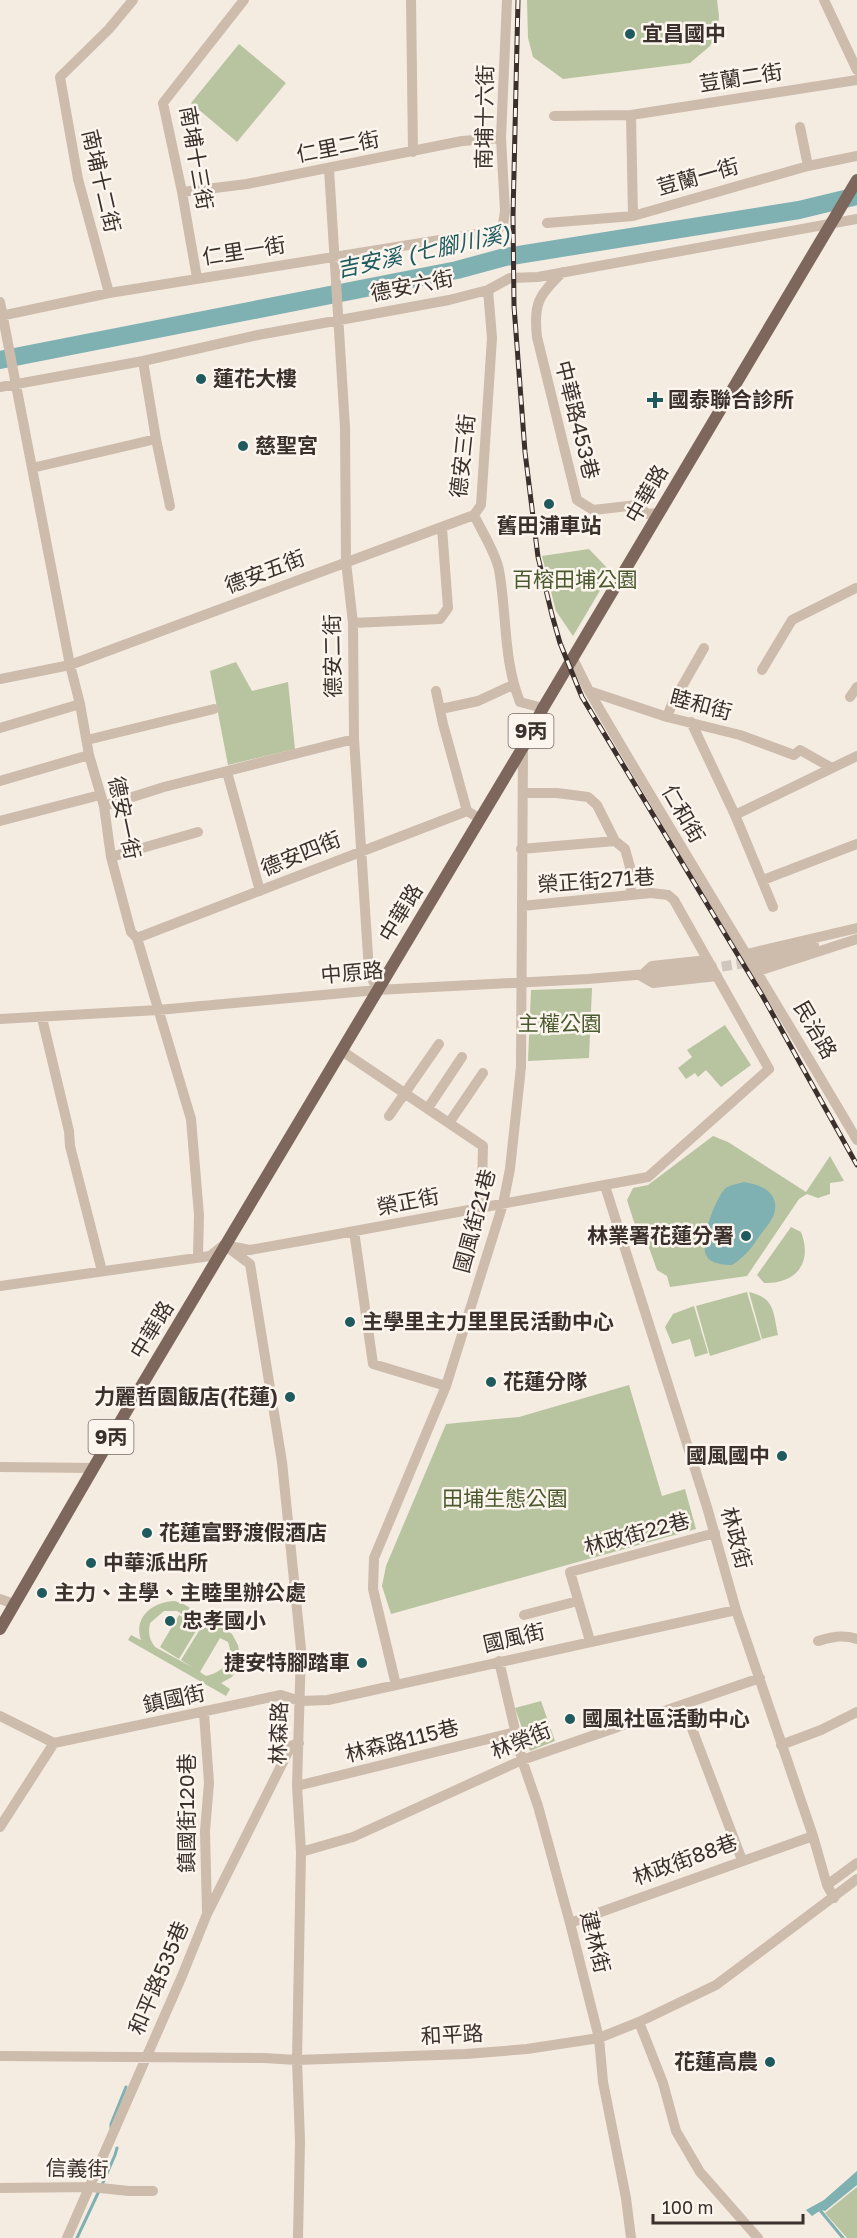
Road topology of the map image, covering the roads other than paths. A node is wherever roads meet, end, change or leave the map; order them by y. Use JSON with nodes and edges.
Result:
{"nodes":[{"id":1,"x":133,"y":0,"type":"edge"},
{"id":2,"x":243,"y":0,"type":"edge"},
{"id":3,"x":411,"y":0,"type":"edge"},
{"id":4,"x":507,"y":0,"type":"edge"},
{"id":5,"x":824,"y":0,"type":"edge"},
{"id":6,"x":857,"y":70,"type":"edge"},
{"id":7,"x":857,"y":80,"type":"edge"},
{"id":8,"x":632,"y":115,"type":"junction"},
{"id":9,"x":554,"y":116,"type":"dead end"},
{"id":10,"x":800,"y":127,"type":"dead end"},
{"id":11,"x":501,"y":138,"type":"junction"},
{"id":12,"x":413,"y":152,"type":"junction"},
{"id":13,"x":857,"y":156,"type":"edge"},
{"id":14,"x":808,"y":166,"type":"junction"},
{"id":15,"x":329,"y":169,"type":"junction"},
{"id":16,"x":857,"y":180,"type":"edge"},
{"id":17,"x":182,"y":192,"type":"junction"},
{"id":18,"x":633,"y":216,"type":"junction"},
{"id":19,"x":857,"y":219,"type":"edge"},
{"id":20,"x":833,"y":221,"type":"junction"},
{"id":21,"x":547,"y":223,"type":"dead end"},
{"id":22,"x":496,"y":231,"type":"joint"},
{"id":23,"x":334,"y":257,"type":"junction"},
{"id":24,"x":564,"y":272,"type":"junction"},
{"id":25,"x":197,"y":278,"type":"junction"},
{"id":26,"x":488,"y":290,"type":"junction"},
{"id":27,"x":109,"y":293,"type":"junction"},
{"id":28,"x":0,"y":302,"type":"edge"},
{"id":29,"x":2,"y":316,"type":"edge"},
{"id":30,"x":338,"y":320,"type":"junction"},
{"id":31,"x":143,"y":361,"type":"junction"},
{"id":32,"x":15,"y":384,"type":"junction"},
{"id":33,"x":0,"y":387,"type":"edge"},
{"id":34,"x":156,"y":439,"type":"junction"},
{"id":35,"x":32,"y":468,"type":"junction"},
{"id":36,"x":170,"y":506,"type":"dead end"},
{"id":37,"x":659,"y":513,"type":"junction"},
{"id":38,"x":474,"y":515,"type":"junction"},
{"id":39,"x":442,"y":528,"type":"junction"},
{"id":40,"x":346,"y":562,"type":"junction"},
{"id":41,"x":856,"y":588,"type":"edge"},
{"id":42,"x":353,"y":623,"type":"junction"},
{"id":43,"x":704,"y":648,"type":"dead end"},
{"id":44,"x":573,"y":659,"type":"junction"},
{"id":45,"x":70,"y":665,"type":"junction"},
{"id":46,"x":762,"y":670,"type":"dead end"},
{"id":47,"x":0,"y":679,"type":"edge"},
{"id":48,"x":513,"y":685,"type":"junction"},
{"id":49,"x":857,"y":687,"type":"edge"},
{"id":50,"x":436,"y":690,"type":"dead end"},
{"id":51,"x":590,"y":691,"type":"junction"},
{"id":52,"x":850,"y":697,"type":"dead end"},
{"id":53,"x":80,"y":704,"type":"junction"},
{"id":54,"x":543,"y":708,"type":"junction"},
{"id":55,"x":214,"y":709,"type":"dead end"},
{"id":56,"x":441,"y":709,"type":"junction"},
{"id":57,"x":667,"y":717,"type":"junction"},
{"id":58,"x":691,"y":722,"type":"junction"},
{"id":59,"x":0,"y":728,"type":"edge"},
{"id":60,"x":354,"y":739,"type":"junction"},
{"id":61,"x":87,"y":740,"type":"junction"},
{"id":62,"x":523,"y":747,"type":"junction"},
{"id":63,"x":89,"y":755,"type":"junction"},
{"id":64,"x":857,"y":756,"type":"edge"},
{"id":65,"x":832,"y":768,"type":"junction"},
{"id":66,"x":227,"y":772,"type":"junction"},
{"id":67,"x":0,"y":781,"type":"edge"},
{"id":68,"x":523,"y":793,"type":"junction"},
{"id":69,"x":100,"y":795,"type":"junction"},
{"id":70,"x":104,"y":806,"type":"junction"},
{"id":71,"x":467,"y":811,"type":"junction"},
{"id":72,"x":735,"y":815,"type":"junction"},
{"id":73,"x":479,"y":818,"type":"junction"},
{"id":74,"x":0,"y":821,"type":"edge"},
{"id":75,"x":198,"y":832,"type":"dead end"},
{"id":76,"x":615,"y":841,"type":"junction"},
{"id":77,"x":857,"y":844,"type":"edge"},
{"id":78,"x":521,"y":849,"type":"junction"},
{"id":79,"x":362,"y":851,"type":"junction"},
{"id":80,"x":111,"y":857,"type":"junction"},
{"id":81,"x":763,"y":880,"type":"junction"},
{"id":82,"x":260,"y":891,"type":"junction"},
{"id":83,"x":631,"y":895,"type":"junction"},
{"id":84,"x":522,"y":906,"type":"junction"},
{"id":85,"x":773,"y":907,"type":"dead end"},
{"id":86,"x":857,"y":930,"type":"edge"},
{"id":87,"x":137,"y":938,"type":"junction"},
{"id":88,"x":857,"y":939,"type":"edge"},
{"id":89,"x":747,"y":954,"type":"junction"},
{"id":90,"x":707,"y":964,"type":"junction"},
{"id":91,"x":757,"y":966,"type":"junction"},
{"id":92,"x":641,"y":976,"type":"junction"},
{"id":93,"x":717,"y":976,"type":"junction"},
{"id":94,"x":521,"y":983,"type":"junction"},
{"id":95,"x":377,"y":990,"type":"junction"},
{"id":96,"x":159,"y":1010,"type":"junction"},
{"id":97,"x":42,"y":1018,"type":"junction"},
{"id":98,"x":0,"y":1020,"type":"edge"},
{"id":99,"x":439,"y":1044,"type":"dead end"},
{"id":100,"x":342,"y":1051,"type":"junction"},
{"id":101,"x":462,"y":1057,"type":"dead end"},
{"id":102,"x":483,"y":1073,"type":"dead end"},
{"id":103,"x":405,"y":1092,"type":"junction"},
{"id":104,"x":428,"y":1108,"type":"junction"},
{"id":105,"x":389,"y":1116,"type":"dead end"},
{"id":106,"x":449,"y":1123,"type":"junction"},
{"id":107,"x":857,"y":1140,"type":"edge"},
{"id":108,"x":605,"y":1186,"type":"junction"},
{"id":109,"x":502,"y":1204,"type":"junction"},
{"id":110,"x":482,"y":1208,"type":"junction"},
{"id":111,"x":354,"y":1231,"type":"junction"},
{"id":112,"x":224,"y":1245,"type":"junction"},
{"id":113,"x":198,"y":1256,"type":"junction"},
{"id":114,"x":102,"y":1271,"type":"junction"},
{"id":115,"x":0,"y":1286,"type":"edge"},
{"id":116,"x":446,"y":1386,"type":"junction"},
{"id":117,"x":0,"y":1467,"type":"edge"},
{"id":118,"x":94,"y":1468,"type":"junction"},
{"id":119,"x":715,"y":1533,"type":"junction"},
{"id":120,"x":0,"y":1599,"type":"edge"},
{"id":121,"x":578,"y":1601,"type":"junction"},
{"id":122,"x":14,"y":1604,"type":"junction"},
{"id":123,"x":736,"y":1610,"type":"junction"},
{"id":124,"x":524,"y":1615,"type":"dead end"},
{"id":125,"x":0,"y":1629,"type":"edge"},
{"id":126,"x":857,"y":1639,"type":"edge"},
{"id":127,"x":590,"y":1641,"type":"junction"},
{"id":128,"x":818,"y":1641,"type":"dead end"},
{"id":129,"x":499,"y":1661,"type":"junction"},
{"id":130,"x":760,"y":1677,"type":"junction"},
{"id":131,"x":396,"y":1685,"type":"junction"},
{"id":132,"x":300,"y":1701,"type":"junction"},
{"id":133,"x":683,"y":1705,"type":"junction"},
{"id":134,"x":857,"y":1712,"type":"edge"},
{"id":135,"x":204,"y":1713,"type":"junction"},
{"id":136,"x":0,"y":1716,"type":"edge"},
{"id":137,"x":516,"y":1732,"type":"junction"},
{"id":138,"x":54,"y":1743,"type":"junction"},
{"id":139,"x":299,"y":1743,"type":"junction"},
{"id":140,"x":781,"y":1745,"type":"junction"},
{"id":141,"x":522,"y":1760,"type":"junction"},
{"id":142,"x":297,"y":1786,"type":"junction"},
{"id":143,"x":0,"y":1827,"type":"edge"},
{"id":144,"x":813,"y":1836,"type":"junction"},
{"id":145,"x":301,"y":1852,"type":"junction"},
{"id":146,"x":742,"y":1860,"type":"junction"},
{"id":147,"x":857,"y":1863,"type":"edge"},
{"id":148,"x":857,"y":1879,"type":"edge"},
{"id":149,"x":827,"y":1885,"type":"junction"},
{"id":150,"x":834,"y":1898,"type":"junction"},
{"id":151,"x":207,"y":1914,"type":"junction"},
{"id":152,"x":570,"y":1923,"type":"junction"},
{"id":153,"x":639,"y":2022,"type":"junction"},
{"id":154,"x":599,"y":2038,"type":"junction"},
{"id":155,"x":0,"y":2056,"type":"edge"},
{"id":156,"x":146,"y":2058,"type":"junction"},
{"id":157,"x":297,"y":2060,"type":"junction"},
{"id":158,"x":97,"y":2187,"type":"junction"},
{"id":159,"x":0,"y":2188,"type":"edge"},
{"id":160,"x":153,"y":2191,"type":"dead end"},
{"id":161,"x":67,"y":2238,"type":"edge"},
{"id":162,"x":298,"y":2238,"type":"edge"},
{"id":163,"x":631,"y":2238,"type":"edge"},
{"id":164,"x":758,"y":2238,"type":"edge"}],
"edges":[{"from":1,"to":27,"type":"street","name":"南埔十二街"},
{"from":2,"to":17,"type":"street","name":"南埔十三街"},
{"from":3,"to":12,"type":"street"},
{"from":4,"to":11,"type":"street","name":"南埔十六街"},
{"from":5,"to":6,"type":"street"},
{"from":7,"to":8,"type":"street","name":"荳蘭二街"},
{"from":8,"to":9,"type":"street","name":"荳蘭二街"},
{"from":8,"to":18,"type":"street"},
{"from":10,"to":14,"type":"street"},
{"from":11,"to":12,"type":"street","name":"仁里二街"},
{"from":11,"to":22,"type":"street","name":"南埔十六街"},
{"from":12,"to":15,"type":"street","name":"仁里二街"},
{"from":13,"to":14,"type":"street","name":"荳蘭一街"},
{"from":14,"to":18,"type":"street","name":"荳蘭一街"},
{"from":15,"to":17,"type":"street","name":"仁里二街"},
{"from":15,"to":23,"type":"street","name":"德安二街"},
{"from":16,"to":20,"type":"main road","number":"9丙"},
{"from":17,"to":25,"type":"street","name":"南埔十三街"},
{"from":18,"to":21,"type":"street","name":"荳蘭一街"},
{"from":19,"to":20,"type":"street","name":"德安六街"},
{"from":20,"to":24,"type":"street","name":"德安六街"},
{"from":20,"to":37,"type":"main road","name":"中華路","number":"9丙"},
{"from":22,"to":23,"type":"street","name":"仁里一街"},
{"from":23,"to":25,"type":"street","name":"仁里一街"},
{"from":23,"to":30,"type":"street","name":"德安二街"},
{"from":24,"to":26,"type":"street","name":"德安六街"},
{"from":24,"to":37,"type":"street","name":"中華路453巷"},
{"from":25,"to":27,"type":"street","name":"仁里一街"},
{"from":26,"to":30,"type":"street","name":"德安六街"},
{"from":26,"to":38,"type":"street","name":"德安三街"},
{"from":27,"to":29,"type":"street","name":"仁里一街"},
{"from":28,"to":29,"type":"street","name":"德安一街"},
{"from":29,"to":32,"type":"street","name":"德安一街"},
{"from":30,"to":31,"type":"street","name":"德安六街"},
{"from":30,"to":40,"type":"street","name":"德安二街"},
{"from":31,"to":32,"type":"street","name":"德安六街"},
{"from":31,"to":34,"type":"street"},
{"from":32,"to":33,"type":"street","name":"德安六街"},
{"from":32,"to":35,"type":"street","name":"德安一街"},
{"from":34,"to":35,"type":"street"},
{"from":34,"to":36,"type":"street"},
{"from":35,"to":45,"type":"street","name":"德安一街"},
{"from":37,"to":44,"type":"main road","name":"中華路","number":"9丙"},
{"from":38,"to":39,"type":"street","name":"德安五街"},
{"from":38,"to":48,"type":"street","name":"德安三街"},
{"from":39,"to":40,"type":"street","name":"德安五街"},
{"from":39,"to":42,"type":"street"},
{"from":40,"to":42,"type":"street","name":"德安二街"},
{"from":40,"to":45,"type":"street","name":"德安五街"},
{"from":41,"to":46,"type":"street"},
{"from":42,"to":60,"type":"street","name":"德安二街"},
{"from":43,"to":57,"type":"street"},
{"from":44,"to":51,"type":"street"},
{"from":44,"to":54,"type":"main road","name":"中華路","number":"9丙"},
{"from":45,"to":47,"type":"street","name":"德安五街"},
{"from":45,"to":53,"type":"street","name":"德安一街"},
{"from":48,"to":54,"type":"street"},
{"from":48,"to":56,"type":"street"},
{"from":49,"to":52,"type":"street"},
{"from":50,"to":56,"type":"street"},
{"from":51,"to":57,"type":"street","name":"睦和街"},
{"from":51,"to":89,"type":"street","name":"仁和街"},
{"from":53,"to":59,"type":"street"},
{"from":53,"to":61,"type":"street","name":"德安一街"},
{"from":54,"to":62,"type":"main road","name":"中華路","number":"9丙"},
{"from":55,"to":61,"type":"street"},
{"from":56,"to":71,"type":"street"},
{"from":57,"to":58,"type":"street","name":"睦和街"},
{"from":58,"to":65,"type":"street","name":"睦和街"},
{"from":58,"to":72,"type":"street"},
{"from":60,"to":66,"type":"street"},
{"from":60,"to":79,"type":"street","name":"德安二街"},
{"from":61,"to":63,"type":"street","name":"德安一街"},
{"from":62,"to":68,"type":"street","name":"國風街21巷"},
{"from":62,"to":73,"type":"main road","name":"中華路","number":"9丙"},
{"from":63,"to":67,"type":"street"},
{"from":63,"to":69,"type":"street","name":"德安一街"},
{"from":64,"to":65,"type":"street"},
{"from":65,"to":72,"type":"street"},
{"from":66,"to":70,"type":"street"},
{"from":66,"to":82,"type":"street"},
{"from":68,"to":76,"type":"street"},
{"from":68,"to":78,"type":"street","name":"國風街21巷"},
{"from":69,"to":70,"type":"street","name":"德安一街"},
{"from":69,"to":74,"type":"street"},
{"from":70,"to":80,"type":"street","name":"德安一街"},
{"from":71,"to":73,"type":"street"},
{"from":71,"to":79,"type":"street","name":"德安四街"},
{"from":72,"to":81,"type":"street"},
{"from":73,"to":95,"type":"main road","name":"中華路","number":"9丙"},
{"from":75,"to":80,"type":"street"},
{"from":76,"to":78,"type":"street"},
{"from":76,"to":83,"type":"street"},
{"from":77,"to":81,"type":"street"},
{"from":78,"to":84,"type":"street","name":"國風街21巷"},
{"from":79,"to":82,"type":"street","name":"德安四街"},
{"from":79,"to":95,"type":"street","name":"德安二街"},
{"from":80,"to":87,"type":"street","name":"德安一街"},
{"from":81,"to":85,"type":"street"},
{"from":82,"to":87,"type":"street","name":"德安四街"},
{"from":83,"to":84,"type":"street","name":"榮正街271巷"},
{"from":83,"to":90,"type":"street","name":"榮正街271巷"},
{"from":84,"to":94,"type":"street","name":"國風街21巷"},
{"from":86,"to":89,"type":"street"},
{"from":86,"to":91,"type":"street"},
{"from":87,"to":96,"type":"street","name":"德安一街"},
{"from":88,"to":91,"type":"street"},
{"from":89,"to":91,"type":"street","name":"仁和街"},
{"from":90,"to":92,"type":"street","name":"中原路"},
{"from":90,"to":93,"type":"street","name":"榮正街"},
{"from":91,"to":107,"type":"street","name":"民治路"},
{"from":92,"to":93,"type":"street"},
{"from":92,"to":94,"type":"street","name":"中原路"},
{"from":93,"to":108,"type":"street","name":"榮正街"},
{"from":94,"to":95,"type":"street","name":"中原路"},
{"from":94,"to":109,"type":"street","name":"國風街21巷"},
{"from":95,"to":96,"type":"street","name":"中原路"},
{"from":95,"to":100,"type":"main road","name":"中華路","number":"9丙"},
{"from":96,"to":97,"type":"street","name":"中原路"},
{"from":96,"to":113,"type":"street","name":"德安一街"},
{"from":97,"to":98,"type":"street","name":"中原路"},
{"from":97,"to":114,"type":"street"},
{"from":99,"to":103,"type":"street"},
{"from":100,"to":103,"type":"street"},
{"from":100,"to":112,"type":"main road","name":"中華路","number":"9丙"},
{"from":101,"to":104,"type":"street"},
{"from":102,"to":106,"type":"street"},
{"from":103,"to":104,"type":"street"},
{"from":103,"to":105,"type":"street"},
{"from":104,"to":106,"type":"street"},
{"from":106,"to":110,"type":"street"},
{"from":108,"to":109,"type":"street","name":"榮正街"},
{"from":108,"to":119,"type":"street","name":"林政街"},
{"from":109,"to":110,"type":"street","name":"榮正街"},
{"from":109,"to":116,"type":"street","name":"國風街21巷"},
{"from":110,"to":111,"type":"street","name":"榮正街"},
{"from":111,"to":112,"type":"street","name":"榮正街"},
{"from":111,"to":116,"type":"street"},
{"from":112,"to":113,"type":"street"},
{"from":112,"to":118,"type":"main road","name":"中華路","number":"9丙"},
{"from":112,"to":132,"type":"street","name":"林森路"},
{"from":113,"to":114,"type":"street"},
{"from":114,"to":115,"type":"street"},
{"from":116,"to":131,"type":"street","name":"國風街21巷"},
{"from":117,"to":118,"type":"street"},
{"from":118,"to":122,"type":"main road","name":"中華路","number":"9丙"},
{"from":119,"to":121,"type":"street","name":"林政街22巷"},
{"from":119,"to":123,"type":"street","name":"林政街"},
{"from":120,"to":122,"type":"street"},
{"from":121,"to":124,"type":"street"},
{"from":121,"to":127,"type":"street"},
{"from":122,"to":125,"type":"main road","name":"中華路","number":"9丙"},
{"from":123,"to":127,"type":"street","name":"國風街"},
{"from":123,"to":130,"type":"street","name":"林政街"},
{"from":126,"to":128,"type":"street"},
{"from":127,"to":129,"type":"street","name":"國風街"},
{"from":129,"to":131,"type":"street","name":"國風街"},
{"from":129,"to":137,"type":"street","name":"建林街"},
{"from":130,"to":133,"type":"street","name":"林榮街"},
{"from":130,"to":140,"type":"street","name":"林政街"},
{"from":131,"to":132,"type":"street","name":"國風街"},
{"from":132,"to":135,"type":"street","name":"鎮國街"},
{"from":132,"to":139,"type":"street","name":"林森路"},
{"from":133,"to":141,"type":"street","name":"林榮街"},
{"from":133,"to":146,"type":"street"},
{"from":134,"to":140,"type":"street"},
{"from":135,"to":138,"type":"street","name":"鎮國街"},
{"from":135,"to":151,"type":"street","name":"鎮國街120巷"},
{"from":136,"to":138,"type":"street"},
{"from":137,"to":141,"type":"street","name":"建林街"},
{"from":137,"to":142,"type":"street","name":"林森路115巷"},
{"from":138,"to":143,"type":"street"},
{"from":139,"to":142,"type":"street","name":"林森路"},
{"from":139,"to":151,"type":"street","name":"和平路535巷"},
{"from":140,"to":144,"type":"street","name":"林政街"},
{"from":141,"to":145,"type":"street","name":"林榮街"},
{"from":141,"to":152,"type":"street","name":"建林街"},
{"from":142,"to":145,"type":"street","name":"林森路"},
{"from":144,"to":146,"type":"street","name":"林政街88巷"},
{"from":144,"to":149,"type":"street","name":"林政街"},
{"from":145,"to":157,"type":"street","name":"林森路"},
{"from":146,"to":152,"type":"street","name":"林政街88巷"},
{"from":147,"to":149,"type":"street"},
{"from":148,"to":150,"type":"street","name":"和平路"},
{"from":149,"to":150,"type":"street","name":"林政街"},
{"from":150,"to":153,"type":"street","name":"和平路"},
{"from":151,"to":156,"type":"street","name":"和平路535巷"},
{"from":152,"to":154,"type":"street","name":"建林街"},
{"from":153,"to":154,"type":"street","name":"和平路"},
{"from":153,"to":164,"type":"street"},
{"from":154,"to":157,"type":"street","name":"和平路"},
{"from":154,"to":163,"type":"street","name":"建林街"},
{"from":155,"to":156,"type":"street","name":"和平路"},
{"from":156,"to":157,"type":"street","name":"和平路"},
{"from":156,"to":158,"type":"street","name":"和平路535巷"},
{"from":157,"to":162,"type":"street","name":"林森路"},
{"from":158,"to":159,"type":"street","name":"信義街"},
{"from":158,"to":160,"type":"street","name":"信義街"},
{"from":158,"to":161,"type":"street","name":"和平路535巷"}]}
